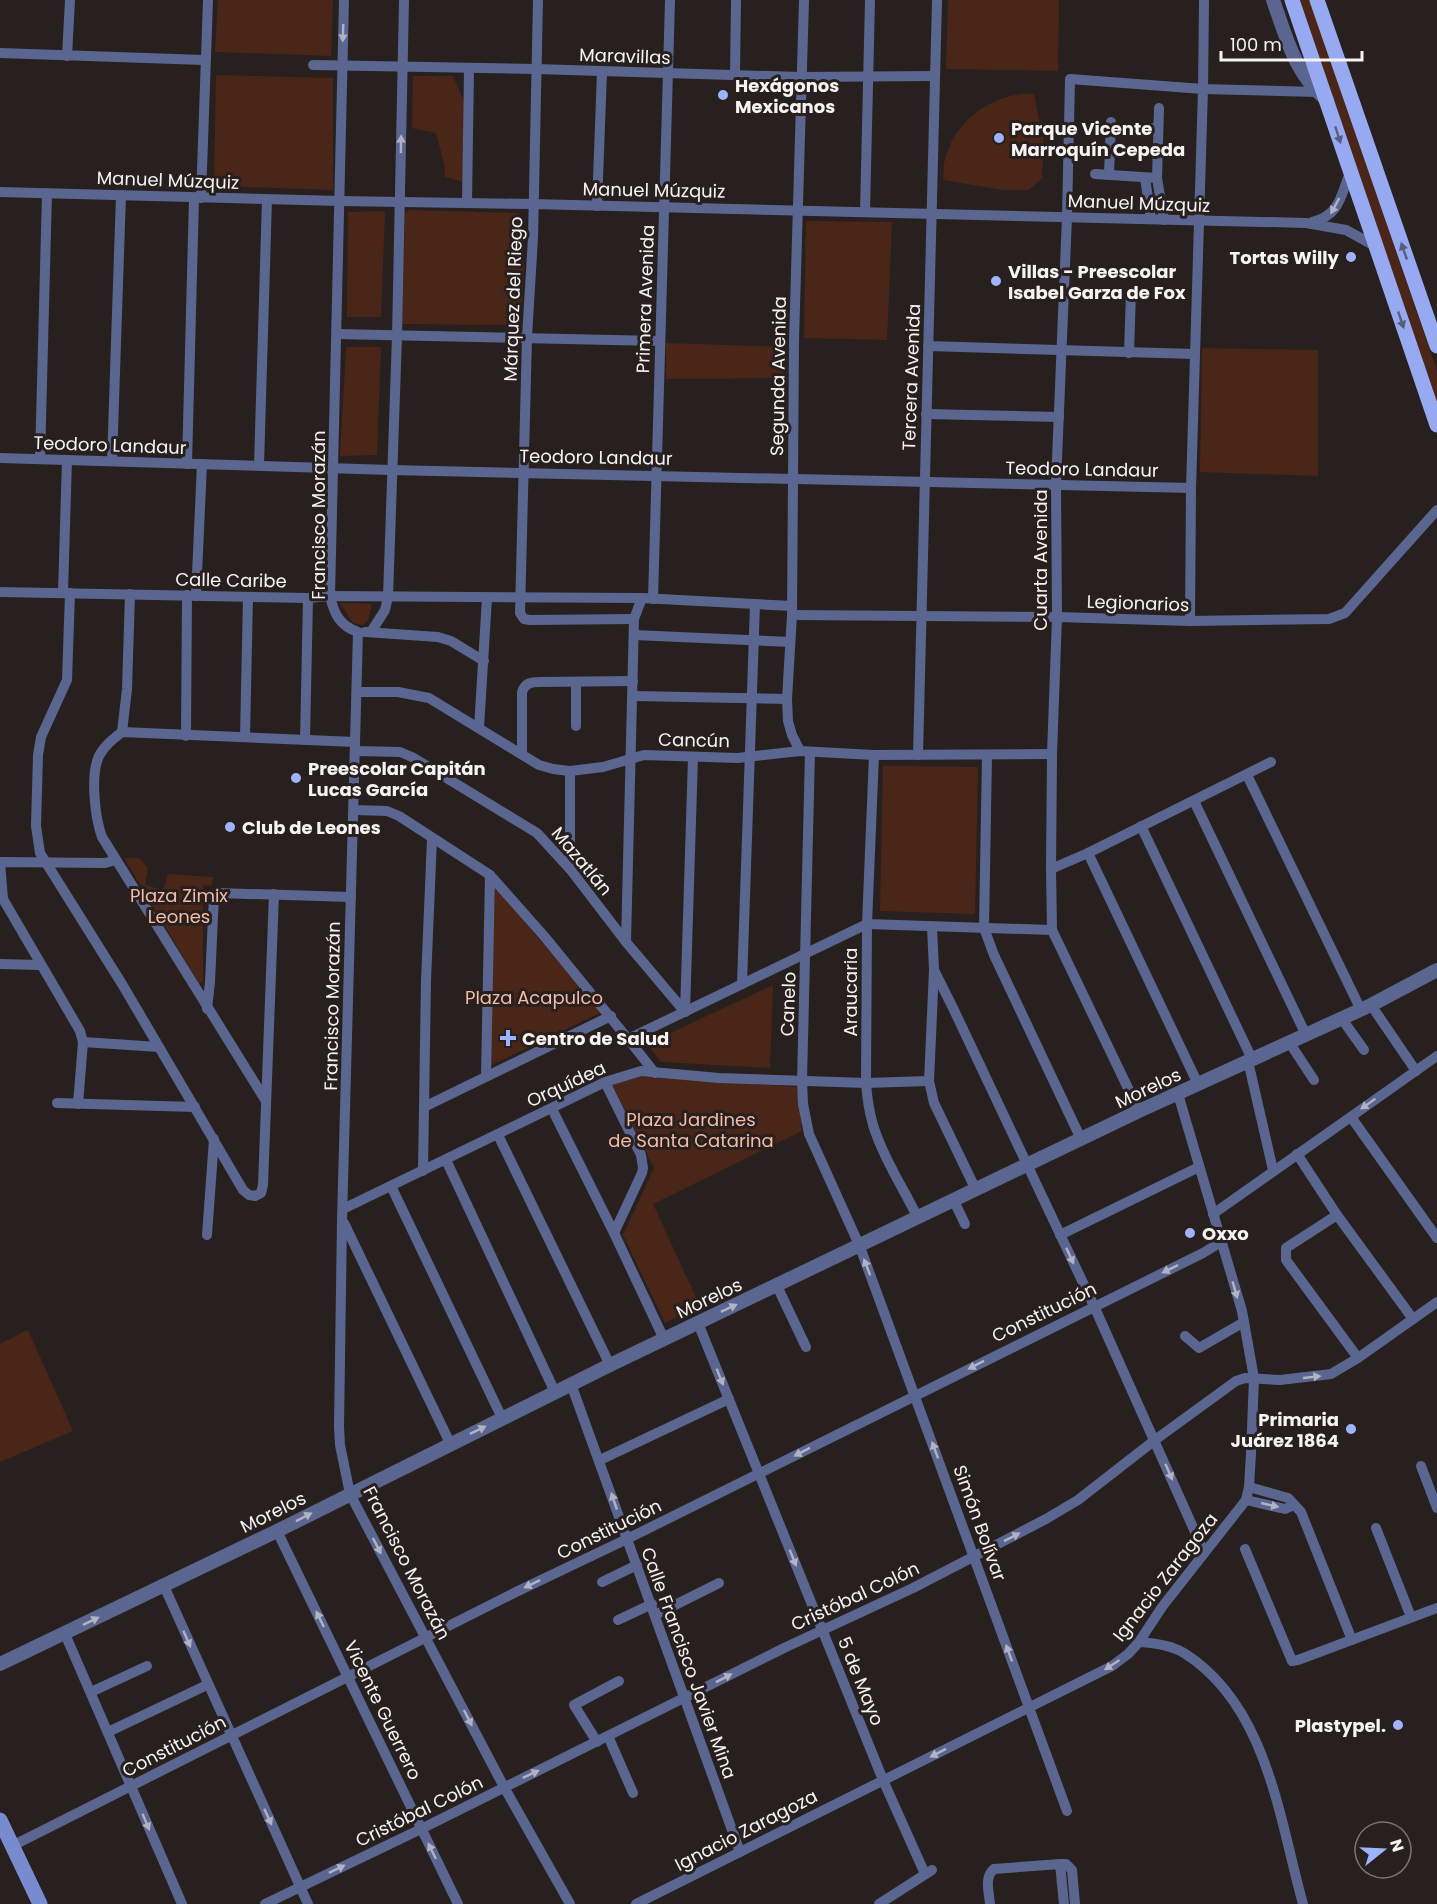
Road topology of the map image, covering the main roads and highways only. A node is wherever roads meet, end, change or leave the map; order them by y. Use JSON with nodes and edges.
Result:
{"nodes":[{"id":1,"x":1292,"y":0,"type":"edge"},
{"id":2,"x":1317,"y":0,"type":"edge"},
{"id":3,"x":1437,"y":346,"type":"edge"},
{"id":4,"x":1437,"y":425,"type":"edge"},
{"id":5,"x":0,"y":1820,"type":"edge"},
{"id":6,"x":40,"y":1904,"type":"edge"}],
"edges":[{"from":1,"to":4,"type":"main road","one_way":true},
{"from":3,"to":2,"type":"main road","one_way":true},
{"from":5,"to":6,"type":"main road"}]}
